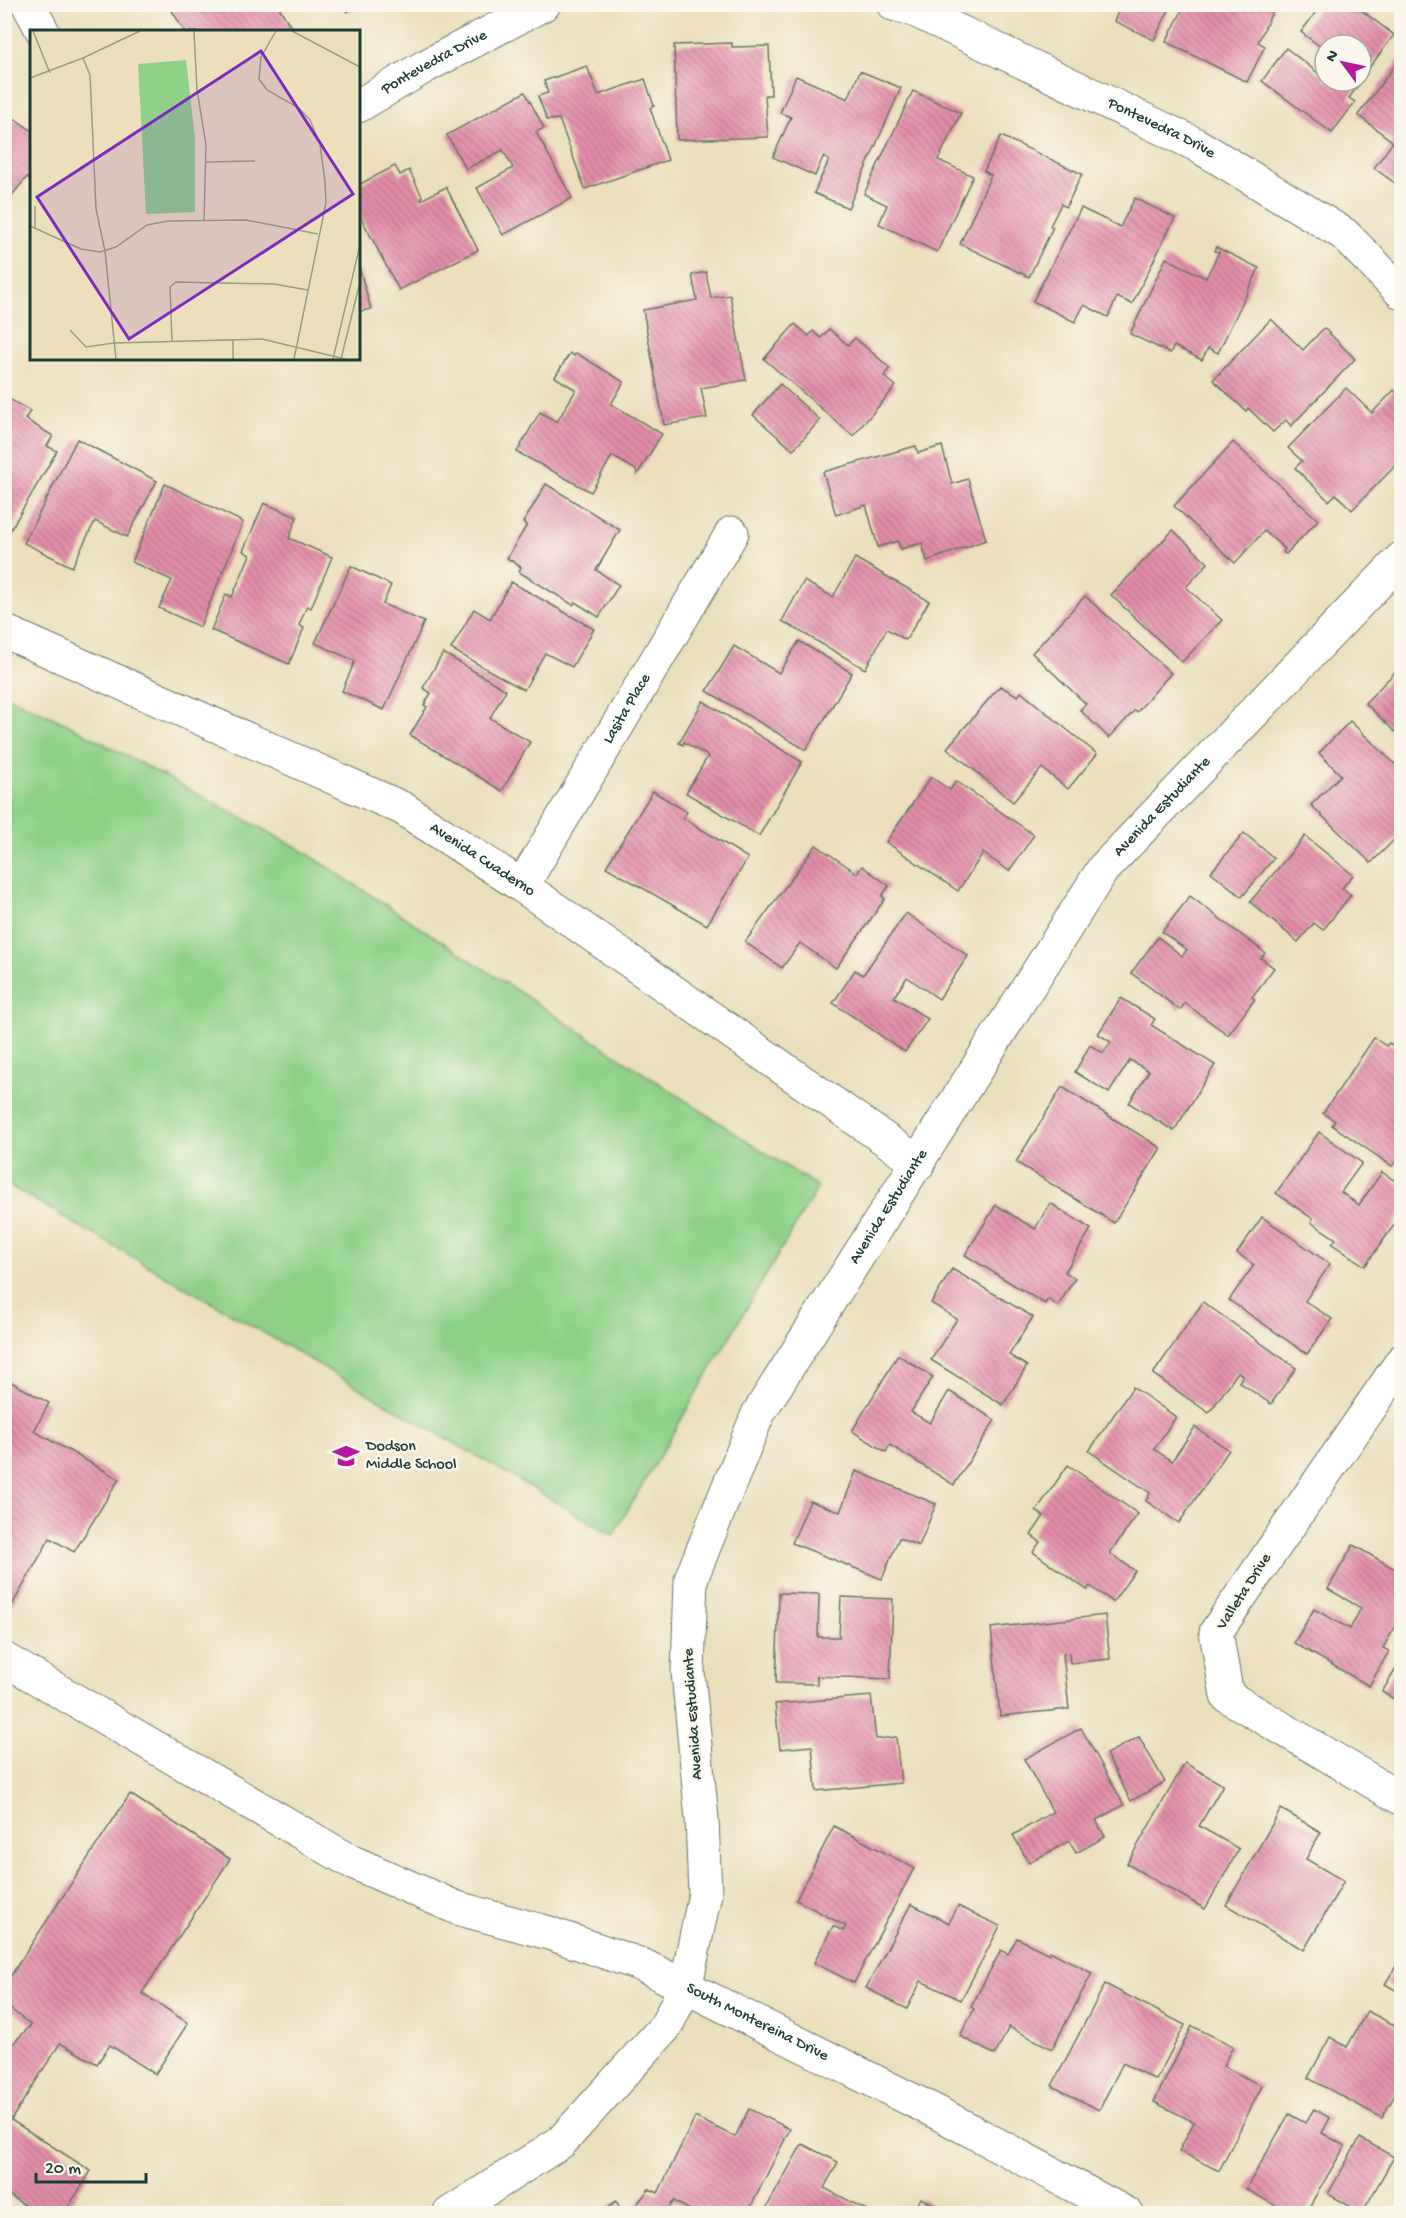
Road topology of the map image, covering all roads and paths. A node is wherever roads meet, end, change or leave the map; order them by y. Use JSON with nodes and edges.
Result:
{"nodes":[{"id":1,"x":28,"y":4,"type":"edge"},
{"id":2,"x":544,"y":4,"type":"edge"},
{"id":3,"x":893,"y":4,"type":"edge"},
{"id":4,"x":42,"y":30,"type":"edge"},
{"id":5,"x":360,"y":105,"type":"edge"},
{"id":6,"x":1401,"y":293,"type":"edge"},
{"id":7,"x":732,"y":533,"type":"dead end"},
{"id":8,"x":1401,"y":558,"type":"edge"},
{"id":9,"x":4,"y":631,"type":"edge"},
{"id":10,"x":522,"y":886,"type":"junction"},
{"id":11,"x":919,"y":1163,"type":"junction"},
{"id":12,"x":1401,"y":1361,"type":"edge"},
{"id":13,"x":4,"y":1659,"type":"edge"},
{"id":14,"x":1401,"y":1799,"type":"edge"},
{"id":15,"x":686,"y":1985,"type":"junction"},
{"id":16,"x":449,"y":2214,"type":"edge"},
{"id":17,"x":1126,"y":2214,"type":"edge"}],
"edges":[{"from":1,"to":4,"type":"street"},
{"from":2,"to":5,"type":"street","name":"Pontevedra Drive"},
{"from":3,"to":6,"type":"street","name":"Pontevedra Drive"},
{"from":7,"to":10,"type":"street","name":"Lasita Place"},
{"from":8,"to":11,"type":"street","name":"Avenida Estudiante"},
{"from":9,"to":10,"type":"street","name":"Avenida Cuaderno"},
{"from":10,"to":11,"type":"street","name":"Avenida Cuaderno"},
{"from":11,"to":15,"type":"street","name":"Avenida Estudiante"},
{"from":12,"to":14,"type":"street","name":"Valleta Drive"},
{"from":13,"to":15,"type":"street"},
{"from":15,"to":16,"type":"street","name":"South Montereina Drive"},
{"from":15,"to":17,"type":"street","name":"South Montereina Drive"}]}
